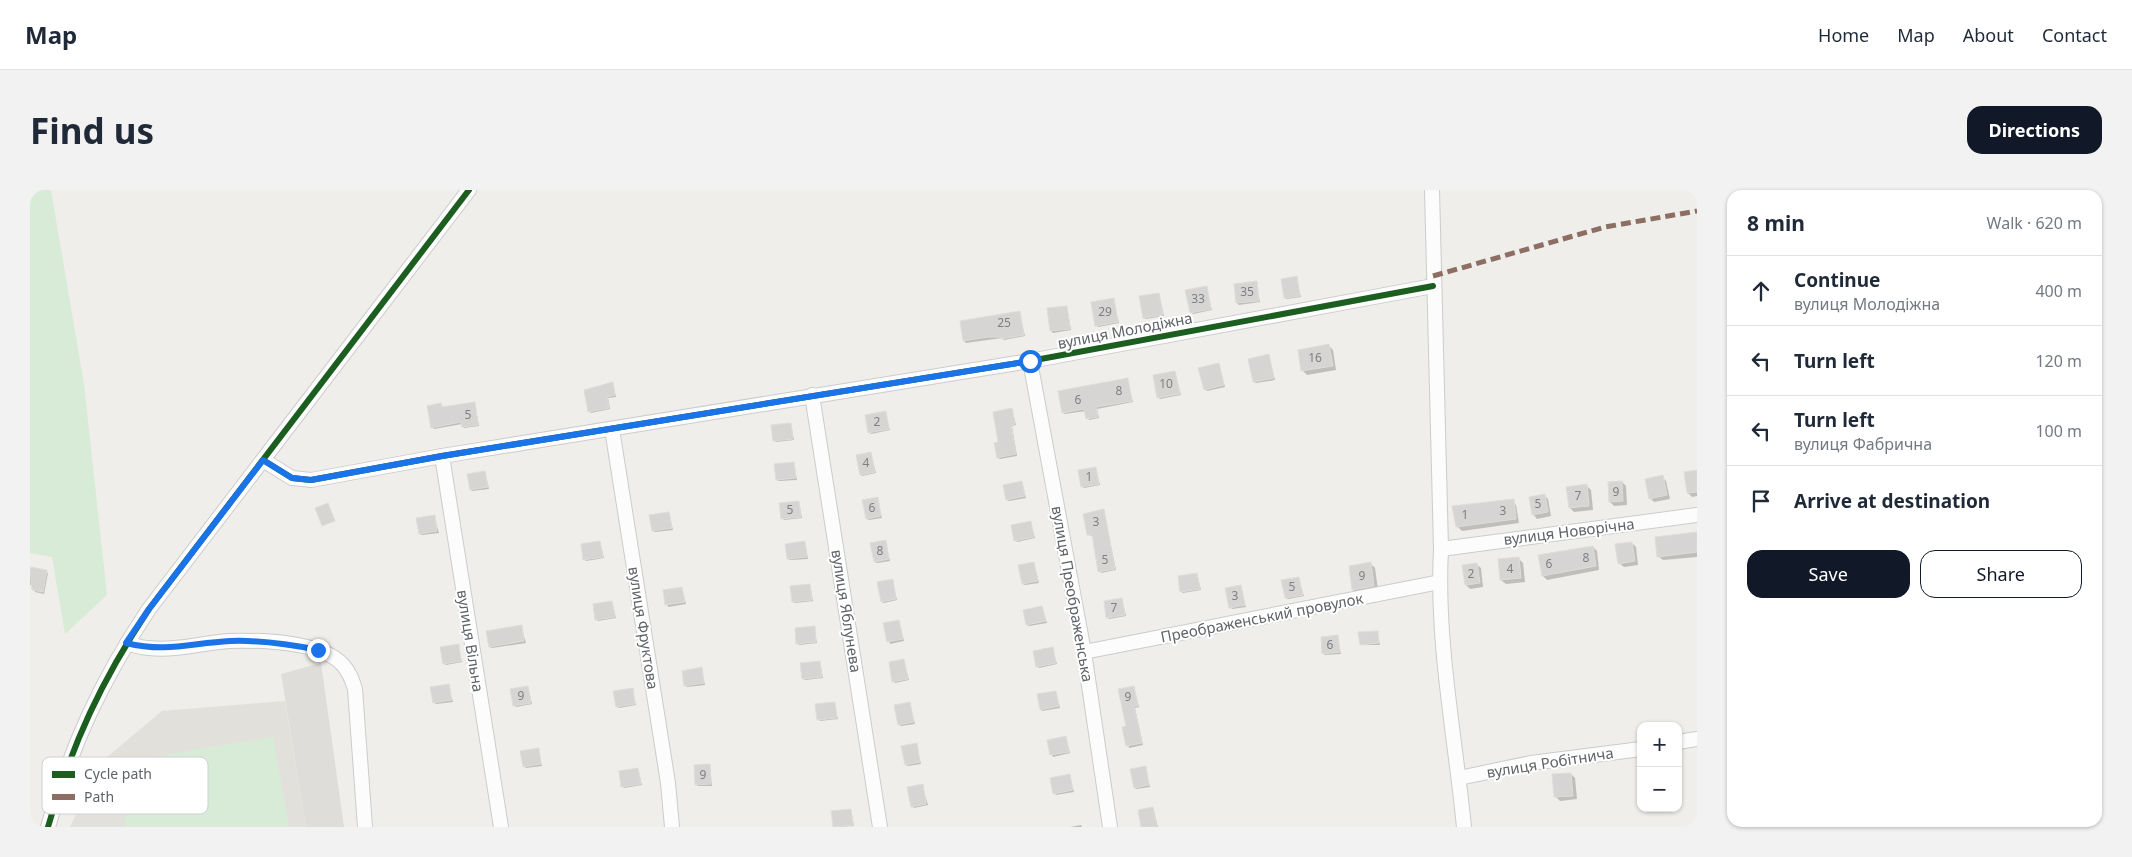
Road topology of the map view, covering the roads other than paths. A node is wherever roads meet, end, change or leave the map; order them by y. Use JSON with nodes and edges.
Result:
{"nodes":[{"id":1,"x":469,"y":190,"type":"edge"},
{"id":2,"x":1432,"y":190,"type":"edge"},
{"id":3,"x":1433,"y":286,"type":"junction"},
{"id":4,"x":1030,"y":361,"type":"junction"},
{"id":5,"x":812,"y":395,"type":"junction"},
{"id":6,"x":612,"y":430,"type":"junction"},
{"id":7,"x":442,"y":456,"type":"junction"},
{"id":8,"x":263,"y":460,"type":"junction"},
{"id":9,"x":1697,"y":515,"type":"edge"},
{"id":10,"x":1442,"y":549,"type":"junction"},
{"id":11,"x":1440,"y":582,"type":"junction"},
{"id":12,"x":126,"y":643,"type":"junction"},
{"id":13,"x":1084,"y":652,"type":"junction"},
{"id":14,"x":1697,"y":739,"type":"edge"},
{"id":15,"x":1682,"y":741,"type":"edge"},
{"id":16,"x":1637,"y":750,"type":"edge"},
{"id":17,"x":71,"y":757,"type":"edge"},
{"id":18,"x":1459,"y":778,"type":"junction"},
{"id":19,"x":52,"y":814,"type":"edge"},
{"id":20,"x":48,"y":827,"type":"edge"},
{"id":21,"x":365,"y":827,"type":"edge"},
{"id":22,"x":500,"y":827,"type":"edge"},
{"id":23,"x":672,"y":827,"type":"edge"},
{"id":24,"x":880,"y":827,"type":"edge"},
{"id":25,"x":1110,"y":827,"type":"edge"},
{"id":26,"x":1464,"y":827,"type":"edge"}],
"edges":[{"from":1,"to":8,"type":"street"},
{"from":2,"to":3,"type":"street"},
{"from":3,"to":4,"type":"street","name":"вулиця Молодіжна"},
{"from":3,"to":10,"type":"street"},
{"from":4,"to":5,"type":"street","name":"вулиця Молодіжна"},
{"from":4,"to":13,"type":"street","name":"вулиця Преображенська"},
{"from":5,"to":6,"type":"street","name":"вулиця Молодіжна"},
{"from":5,"to":24,"type":"street","name":"вулиця Яблунева"},
{"from":6,"to":7,"type":"street","name":"вулиця Молодіжна"},
{"from":6,"to":23,"type":"street","name":"вулиця Фруктова"},
{"from":7,"to":8,"type":"street","name":"вулиця Молодіжна"},
{"from":7,"to":22,"type":"street","name":"вулиця Вільна"},
{"from":8,"to":12,"type":"street"},
{"from":9,"to":10,"type":"street","name":"вулиця Новорічна"},
{"from":10,"to":11,"type":"street"},
{"from":11,"to":13,"type":"street","name":"Преображенський провулок"},
{"from":11,"to":18,"type":"street"},
{"from":12,"to":17,"type":"street"},
{"from":12,"to":21,"type":"street"},
{"from":13,"to":25,"type":"street","name":"вулиця Преображенська"},
{"from":14,"to":15,"type":"street"},
{"from":16,"to":18,"type":"street","name":"вулиця Робітнича"},
{"from":18,"to":26,"type":"street"},
{"from":19,"to":20,"type":"street"}]}
